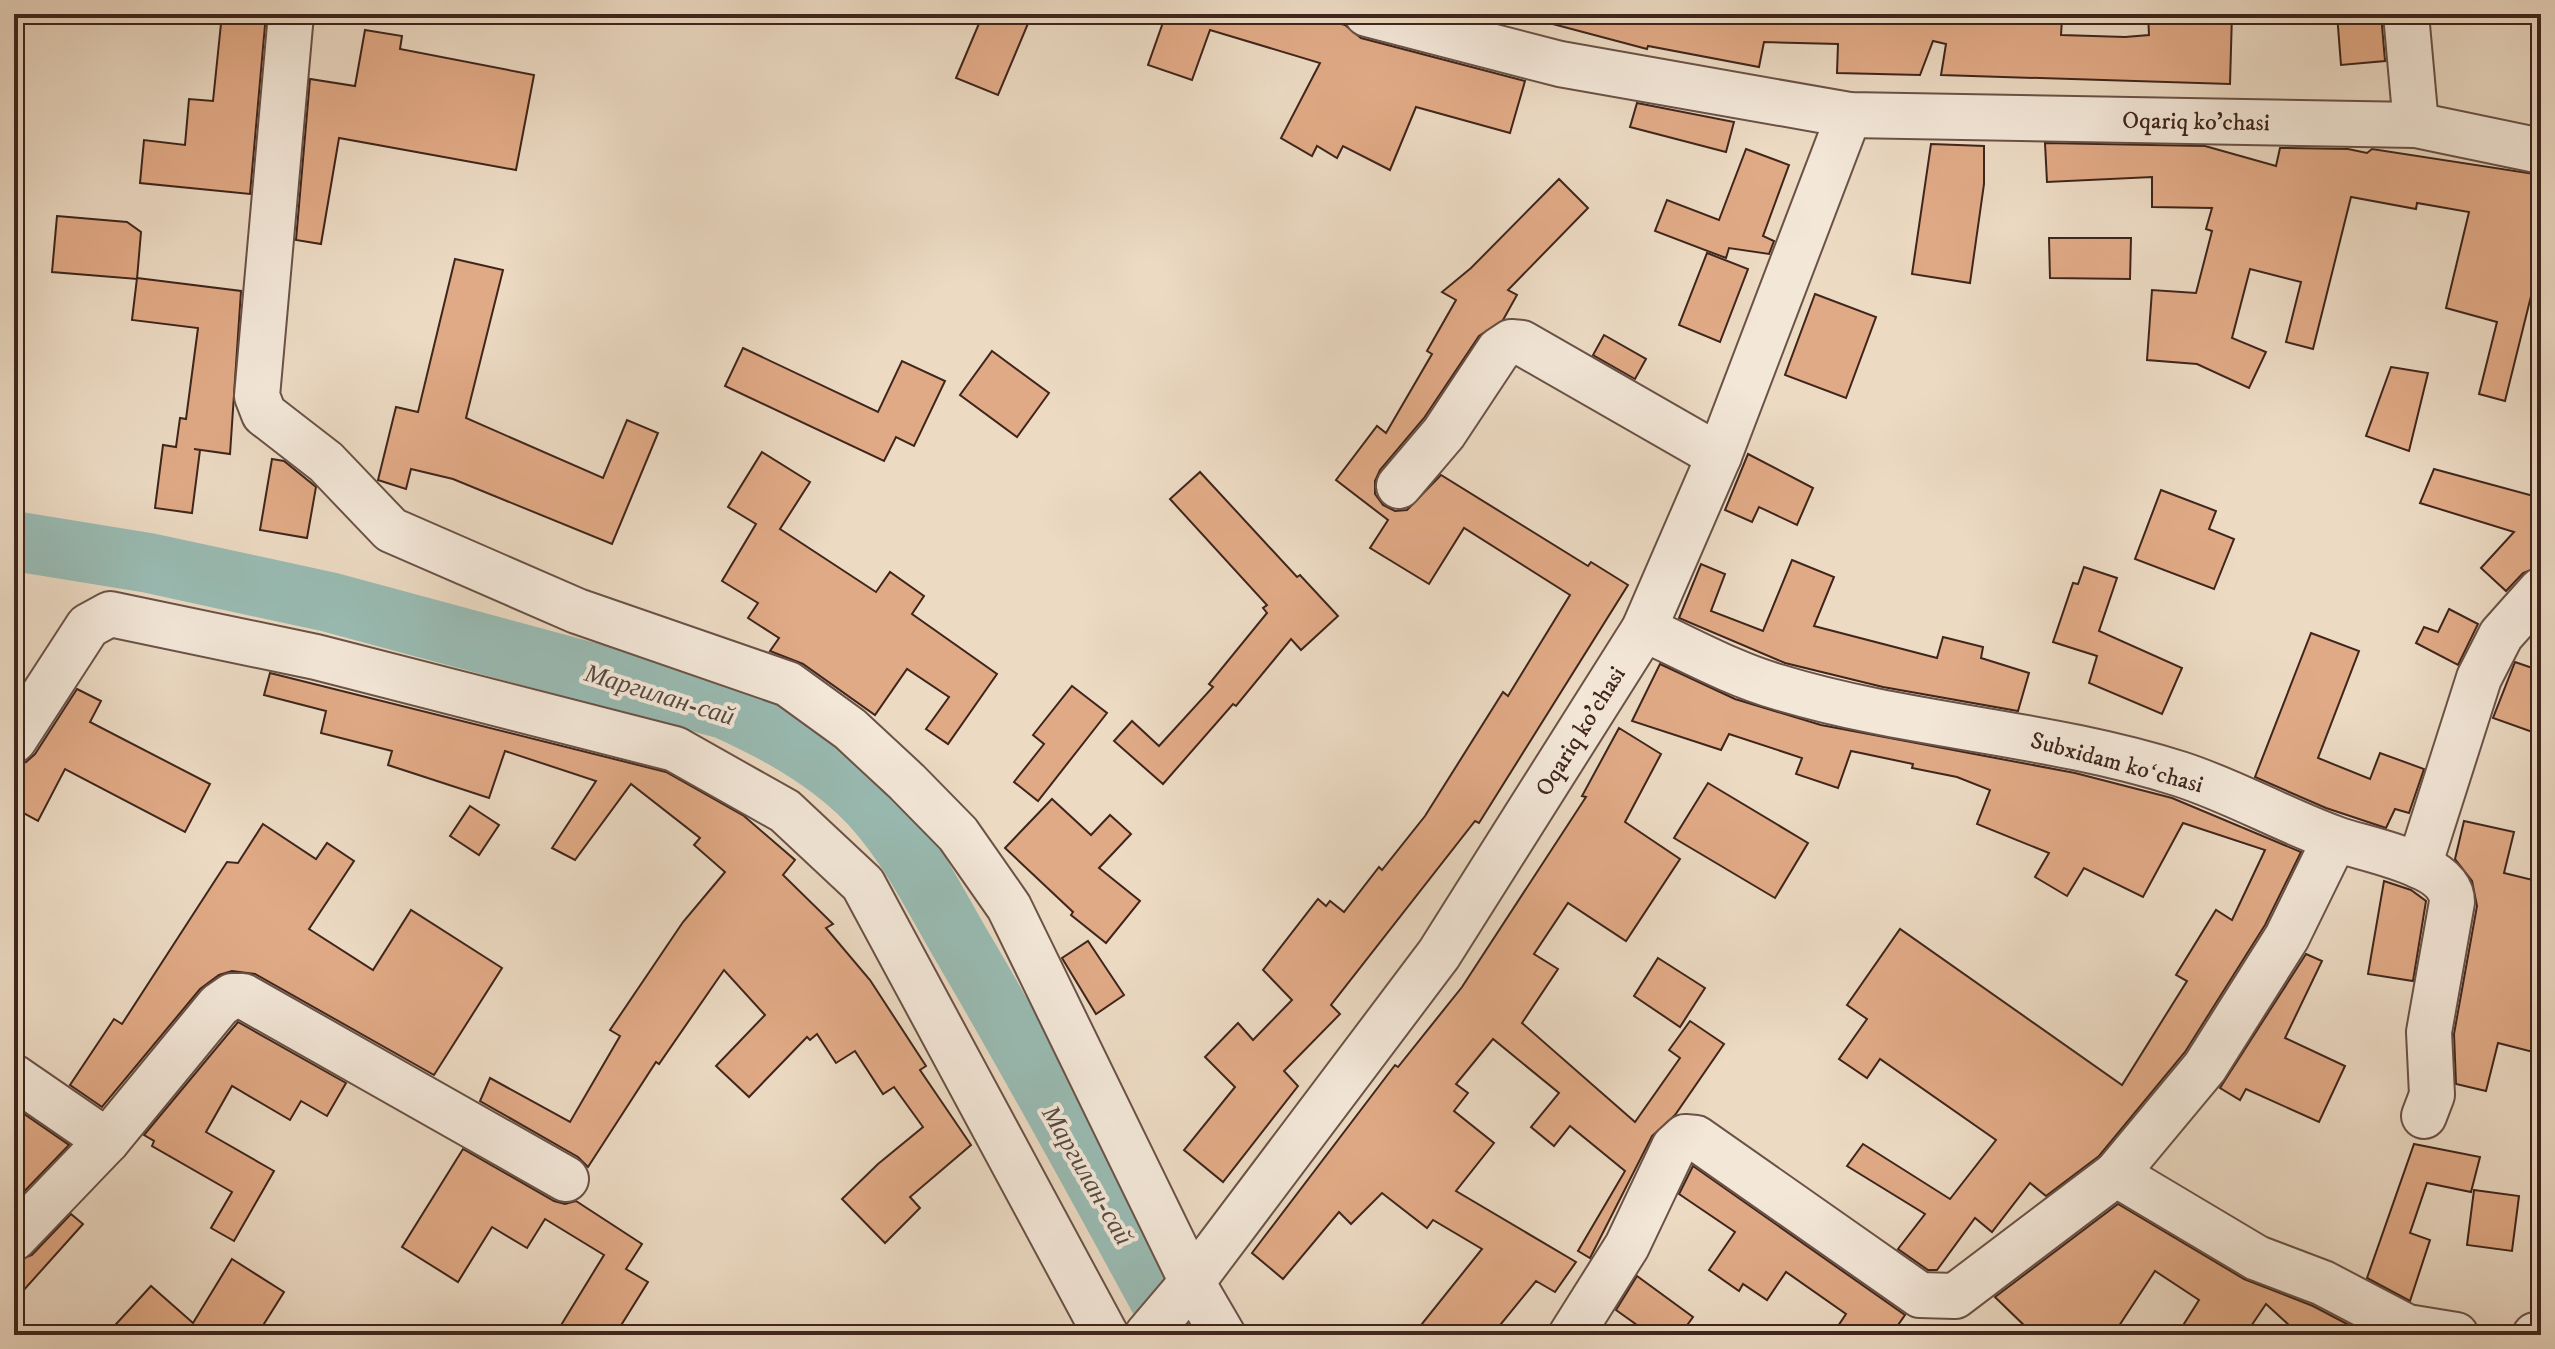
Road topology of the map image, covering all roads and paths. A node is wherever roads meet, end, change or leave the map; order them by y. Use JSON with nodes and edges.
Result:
{"nodes":[{"id":1,"x":291,"y":14,"type":"edge"},
{"id":2,"x":1367,"y":14,"type":"edge"},
{"id":3,"x":2406,"y":14,"type":"edge"},
{"id":4,"x":1849,"y":115,"type":"junction"},
{"id":5,"x":2416,"y":125,"type":"junction"},
{"id":6,"x":2541,"y":151,"type":"edge"},
{"id":7,"x":1719,"y":456,"type":"junction"},
{"id":8,"x":1399,"y":486,"type":"dead end"},
{"id":9,"x":2541,"y":590,"type":"edge"},
{"id":10,"x":1644,"y":629,"type":"junction"},
{"id":11,"x":14,"y":740,"type":"edge"},
{"id":12,"x":2335,"y":839,"type":"junction"},
{"id":13,"x":2419,"y":866,"type":"junction"},
{"id":14,"x":14,"y":1077,"type":"edge"},
{"id":15,"x":2424,"y":1116,"type":"dead end"},
{"id":16,"x":107,"y":1141,"type":"junction"},
{"id":17,"x":2116,"y":1174,"type":"junction"},
{"id":18,"x":566,"y":1179,"type":"dead end"},
{"id":19,"x":14,"y":1238,"type":"edge"},
{"id":20,"x":1192,"y":1282,"type":"junction"},
{"id":21,"x":1106,"y":1335,"type":"edge"},
{"id":22,"x":1147,"y":1335,"type":"edge"},
{"id":23,"x":1223,"y":1335,"type":"edge"},
{"id":24,"x":1571,"y":1335,"type":"edge"},
{"id":25,"x":2456,"y":1335,"type":"edge"},
{"id":26,"x":2535,"y":1335,"type":"edge"},
{"id":27,"x":2541,"y":1335,"type":"edge"}],
"edges":[{"from":1,"to":20,"type":"street"},
{"from":2,"to":4,"type":"street","name":"Oqariq ko'chasi"},
{"from":3,"to":5,"type":"street"},
{"from":4,"to":5,"type":"street","name":"Oqariq ko'chasi"},
{"from":4,"to":7,"type":"street","name":"Oqariq ko'chasi"},
{"from":5,"to":6,"type":"street","name":"Oqariq ko'chasi"},
{"from":7,"to":8,"type":"street"},
{"from":7,"to":10,"type":"street","name":"Oqariq ko'chasi"},
{"from":9,"to":13,"type":"street"},
{"from":10,"to":12,"type":"street","name":"Subxidam koʻchasi"},
{"from":10,"to":20,"type":"street","name":"Oqariq ko'chasi"},
{"from":11,"to":21,"type":"street"},
{"from":12,"to":13,"type":"street","name":"Subxidam koʻchasi"},
{"from":12,"to":17,"type":"street"},
{"from":13,"to":15,"type":"street","name":"Subxidam koʻchasi"},
{"from":14,"to":16,"type":"street"},
{"from":16,"to":18,"type":"street"},
{"from":16,"to":19,"type":"street"},
{"from":17,"to":24,"type":"street"},
{"from":17,"to":25,"type":"street"},
{"from":20,"to":22,"type":"street","name":"Oqariq ko'chasi"},
{"from":20,"to":23,"type":"street"},
{"from":26,"to":27,"type":"street"}]}
